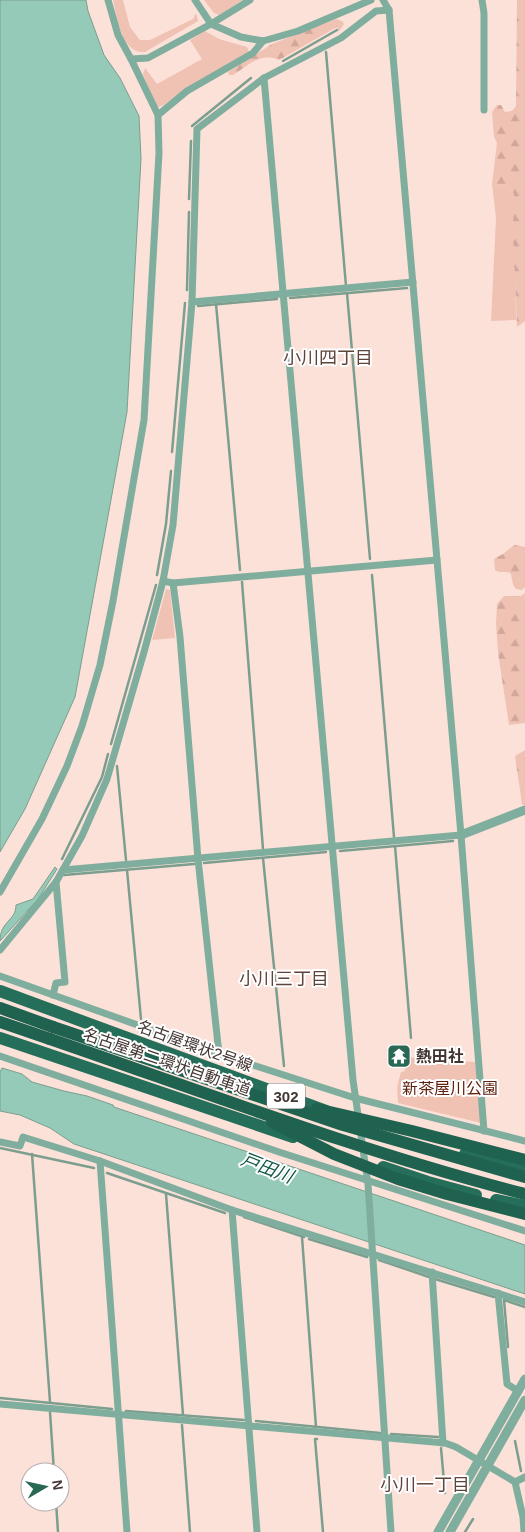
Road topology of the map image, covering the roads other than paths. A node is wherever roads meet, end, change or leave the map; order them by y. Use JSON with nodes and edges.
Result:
{"nodes":[{"id":1,"x":108,"y":0,"type":"edge"},
{"id":2,"x":195,"y":0,"type":"edge"},
{"id":3,"x":250,"y":0,"type":"edge"},
{"id":4,"x":371,"y":0,"type":"edge"},
{"id":5,"x":382,"y":0,"type":"edge"},
{"id":6,"x":482,"y":0,"type":"edge"},
{"id":7,"x":389,"y":10,"type":"junction"},
{"id":8,"x":211,"y":24,"type":"junction"},
{"id":9,"x":263,"y":41,"type":"junction"},
{"id":10,"x":131,"y":60,"type":"junction"},
{"id":11,"x":264,"y":78,"type":"junction"},
{"id":12,"x":484,"y":110,"type":"dead end"},
{"id":13,"x":158,"y":115,"type":"junction"},
{"id":14,"x":413,"y":282,"type":"junction"},
{"id":15,"x":284,"y":294,"type":"junction"},
{"id":16,"x":192,"y":302,"type":"junction"},
{"id":17,"x":437,"y":560,"type":"junction"},
{"id":18,"x":308,"y":572,"type":"junction"},
{"id":19,"x":163,"y":581,"type":"junction"},
{"id":20,"x":173,"y":583,"type":"junction"},
{"id":21,"x":525,"y":810,"type":"edge"},
{"id":22,"x":461,"y":835,"type":"junction"},
{"id":23,"x":332,"y":847,"type":"junction"},
{"id":24,"x":198,"y":858,"type":"junction"},
{"id":25,"x":63,"y":870,"type":"junction"},
{"id":26,"x":56,"y":882,"type":"junction"},
{"id":27,"x":0,"y":892,"type":"edge"},
{"id":28,"x":0,"y":950,"type":"edge"},
{"id":29,"x":0,"y":976,"type":"edge"},
{"id":30,"x":0,"y":991,"type":"edge"},
{"id":31,"x":53,"y":995,"type":"junction"},
{"id":32,"x":0,"y":1008,"type":"edge"},
{"id":33,"x":0,"y":1022,"type":"edge"},
{"id":34,"x":0,"y":1038,"type":"edge"},
{"id":35,"x":219,"y":1054,"type":"junction"},
{"id":36,"x":0,"y":1056,"type":"edge"},
{"id":37,"x":180,"y":1070,"type":"junction"},
{"id":38,"x":355,"y":1098,"type":"junction"},
{"id":39,"x":227,"y":1100,"type":"junction"},
{"id":40,"x":360,"y":1123,"type":"junction"},
{"id":41,"x":484,"y":1131,"type":"junction"},
{"id":42,"x":525,"y":1141,"type":"edge"},
{"id":43,"x":0,"y":1142,"type":"edge"},
{"id":44,"x":525,"y":1160,"type":"edge"},
{"id":45,"x":100,"y":1161,"type":"junction"},
{"id":46,"x":364,"y":1161,"type":"junction"},
{"id":47,"x":525,"y":1169,"type":"edge"},
{"id":48,"x":525,"y":1177,"type":"edge"},
{"id":49,"x":368,"y":1182,"type":"junction"},
{"id":50,"x":525,"y":1194,"type":"edge"},
{"id":51,"x":525,"y":1206,"type":"edge"},
{"id":52,"x":232,"y":1210,"type":"junction"},
{"id":53,"x":525,"y":1214,"type":"edge"},
{"id":54,"x":525,"y":1231,"type":"edge"},
{"id":55,"x":373,"y":1251,"type":"junction"},
{"id":56,"x":432,"y":1272,"type":"junction"},
{"id":57,"x":498,"y":1293,"type":"junction"},
{"id":58,"x":525,"y":1302,"type":"edge"},
{"id":59,"x":525,"y":1379,"type":"edge"},
{"id":60,"x":518,"y":1391,"type":"junction"},
{"id":61,"x":525,"y":1400,"type":"edge"},
{"id":62,"x":0,"y":1404,"type":"edge"},
{"id":63,"x":119,"y":1414,"type":"junction"},
{"id":64,"x":249,"y":1426,"type":"junction"},
{"id":65,"x":384,"y":1438,"type":"junction"},
{"id":66,"x":443,"y":1443,"type":"junction"},
{"id":67,"x":483,"y":1463,"type":"junction"},
{"id":68,"x":525,"y":1477,"type":"edge"},
{"id":69,"x":515,"y":1482,"type":"junction"},
{"id":70,"x":127,"y":1532,"type":"edge"},
{"id":71,"x":258,"y":1532,"type":"edge"},
{"id":72,"x":391,"y":1532,"type":"edge"},
{"id":73,"x":438,"y":1532,"type":"edge"},
{"id":74,"x":450,"y":1532,"type":"edge"},
{"id":75,"x":524,"y":1532,"type":"edge"}],
"edges":[{"from":1,"to":10,"type":"street"},
{"from":2,"to":8,"type":"street"},
{"from":3,"to":8,"type":"street"},
{"from":4,"to":9,"type":"street"},
{"from":5,"to":7,"type":"street"},
{"from":6,"to":12,"type":"street"},
{"from":7,"to":11,"type":"street"},
{"from":7,"to":14,"type":"street"},
{"from":8,"to":9,"type":"street"},
{"from":8,"to":10,"type":"street"},
{"from":9,"to":13,"type":"street"},
{"from":10,"to":13,"type":"street"},
{"from":11,"to":15,"type":"street"},
{"from":11,"to":16,"type":"street"},
{"from":13,"to":27,"type":"street"},
{"from":14,"to":15,"type":"street"},
{"from":14,"to":17,"type":"street"},
{"from":15,"to":16,"type":"street"},
{"from":15,"to":18,"type":"street"},
{"from":16,"to":19,"type":"street"},
{"from":17,"to":18,"type":"street"},
{"from":17,"to":22,"type":"street"},
{"from":18,"to":20,"type":"street"},
{"from":18,"to":23,"type":"street"},
{"from":19,"to":20,"type":"street"},
{"from":19,"to":25,"type":"street"},
{"from":20,"to":24,"type":"street"},
{"from":21,"to":22,"type":"street"},
{"from":22,"to":23,"type":"street"},
{"from":22,"to":41,"type":"street"},
{"from":23,"to":24,"type":"street"},
{"from":23,"to":38,"type":"street"},
{"from":24,"to":25,"type":"street"},
{"from":24,"to":35,"type":"street"},
{"from":25,"to":26,"type":"street"},
{"from":26,"to":28,"type":"street"},
{"from":26,"to":31,"type":"street"},
{"from":29,"to":31,"type":"street"},
{"from":30,"to":40,"type":"highway","name":"名古屋環状2号線","number":"302"},
{"from":31,"to":35,"type":"street"},
{"from":32,"to":37,"type":"highway","name":"名古屋第二環状自動車道","bridge":true},
{"from":33,"to":39,"type":"highway","name":"名古屋第二環状自動車道","bridge":true},
{"from":34,"to":46,"type":"highway","number":"302"},
{"from":35,"to":38,"type":"street"},
{"from":36,"to":49,"type":"street"},
{"from":37,"to":44,"type":"highway","bridge":true},
{"from":37,"to":48,"type":"highway","name":"名古屋第二環状自動車道","bridge":true},
{"from":38,"to":40,"type":"street"},
{"from":38,"to":41,"type":"street"},
{"from":39,"to":50,"type":"highway","name":"名古屋第二環状自動車道","bridge":true},
{"from":39,"to":53,"type":"highway","bridge":true},
{"from":40,"to":46,"type":"street"},
{"from":40,"to":47,"type":"highway","name":"名古屋環状2号線","number":"302"},
{"from":41,"to":42,"type":"street"},
{"from":43,"to":45,"type":"street"},
{"from":45,"to":52,"type":"street"},
{"from":45,"to":63,"type":"street"},
{"from":46,"to":49,"type":"street"},
{"from":46,"to":51,"type":"highway","number":"302"},
{"from":49,"to":54,"type":"street"},
{"from":49,"to":55,"type":"street"},
{"from":52,"to":55,"type":"street"},
{"from":52,"to":64,"type":"street"},
{"from":55,"to":56,"type":"street"},
{"from":55,"to":65,"type":"street"},
{"from":56,"to":57,"type":"street"},
{"from":56,"to":66,"type":"street"},
{"from":57,"to":58,"type":"street"},
{"from":57,"to":60,"type":"street"},
{"from":59,"to":60,"type":"street"},
{"from":60,"to":67,"type":"street"},
{"from":61,"to":67,"type":"street"},
{"from":62,"to":63,"type":"street"},
{"from":63,"to":64,"type":"street"},
{"from":63,"to":70,"type":"street"},
{"from":64,"to":65,"type":"street"},
{"from":64,"to":71,"type":"street"},
{"from":65,"to":66,"type":"street"},
{"from":65,"to":72,"type":"street"},
{"from":66,"to":67,"type":"street"},
{"from":67,"to":69,"type":"street"},
{"from":67,"to":73,"type":"street"},
{"from":67,"to":74,"type":"street"},
{"from":68,"to":69,"type":"street"},
{"from":69,"to":75,"type":"street"}]}
